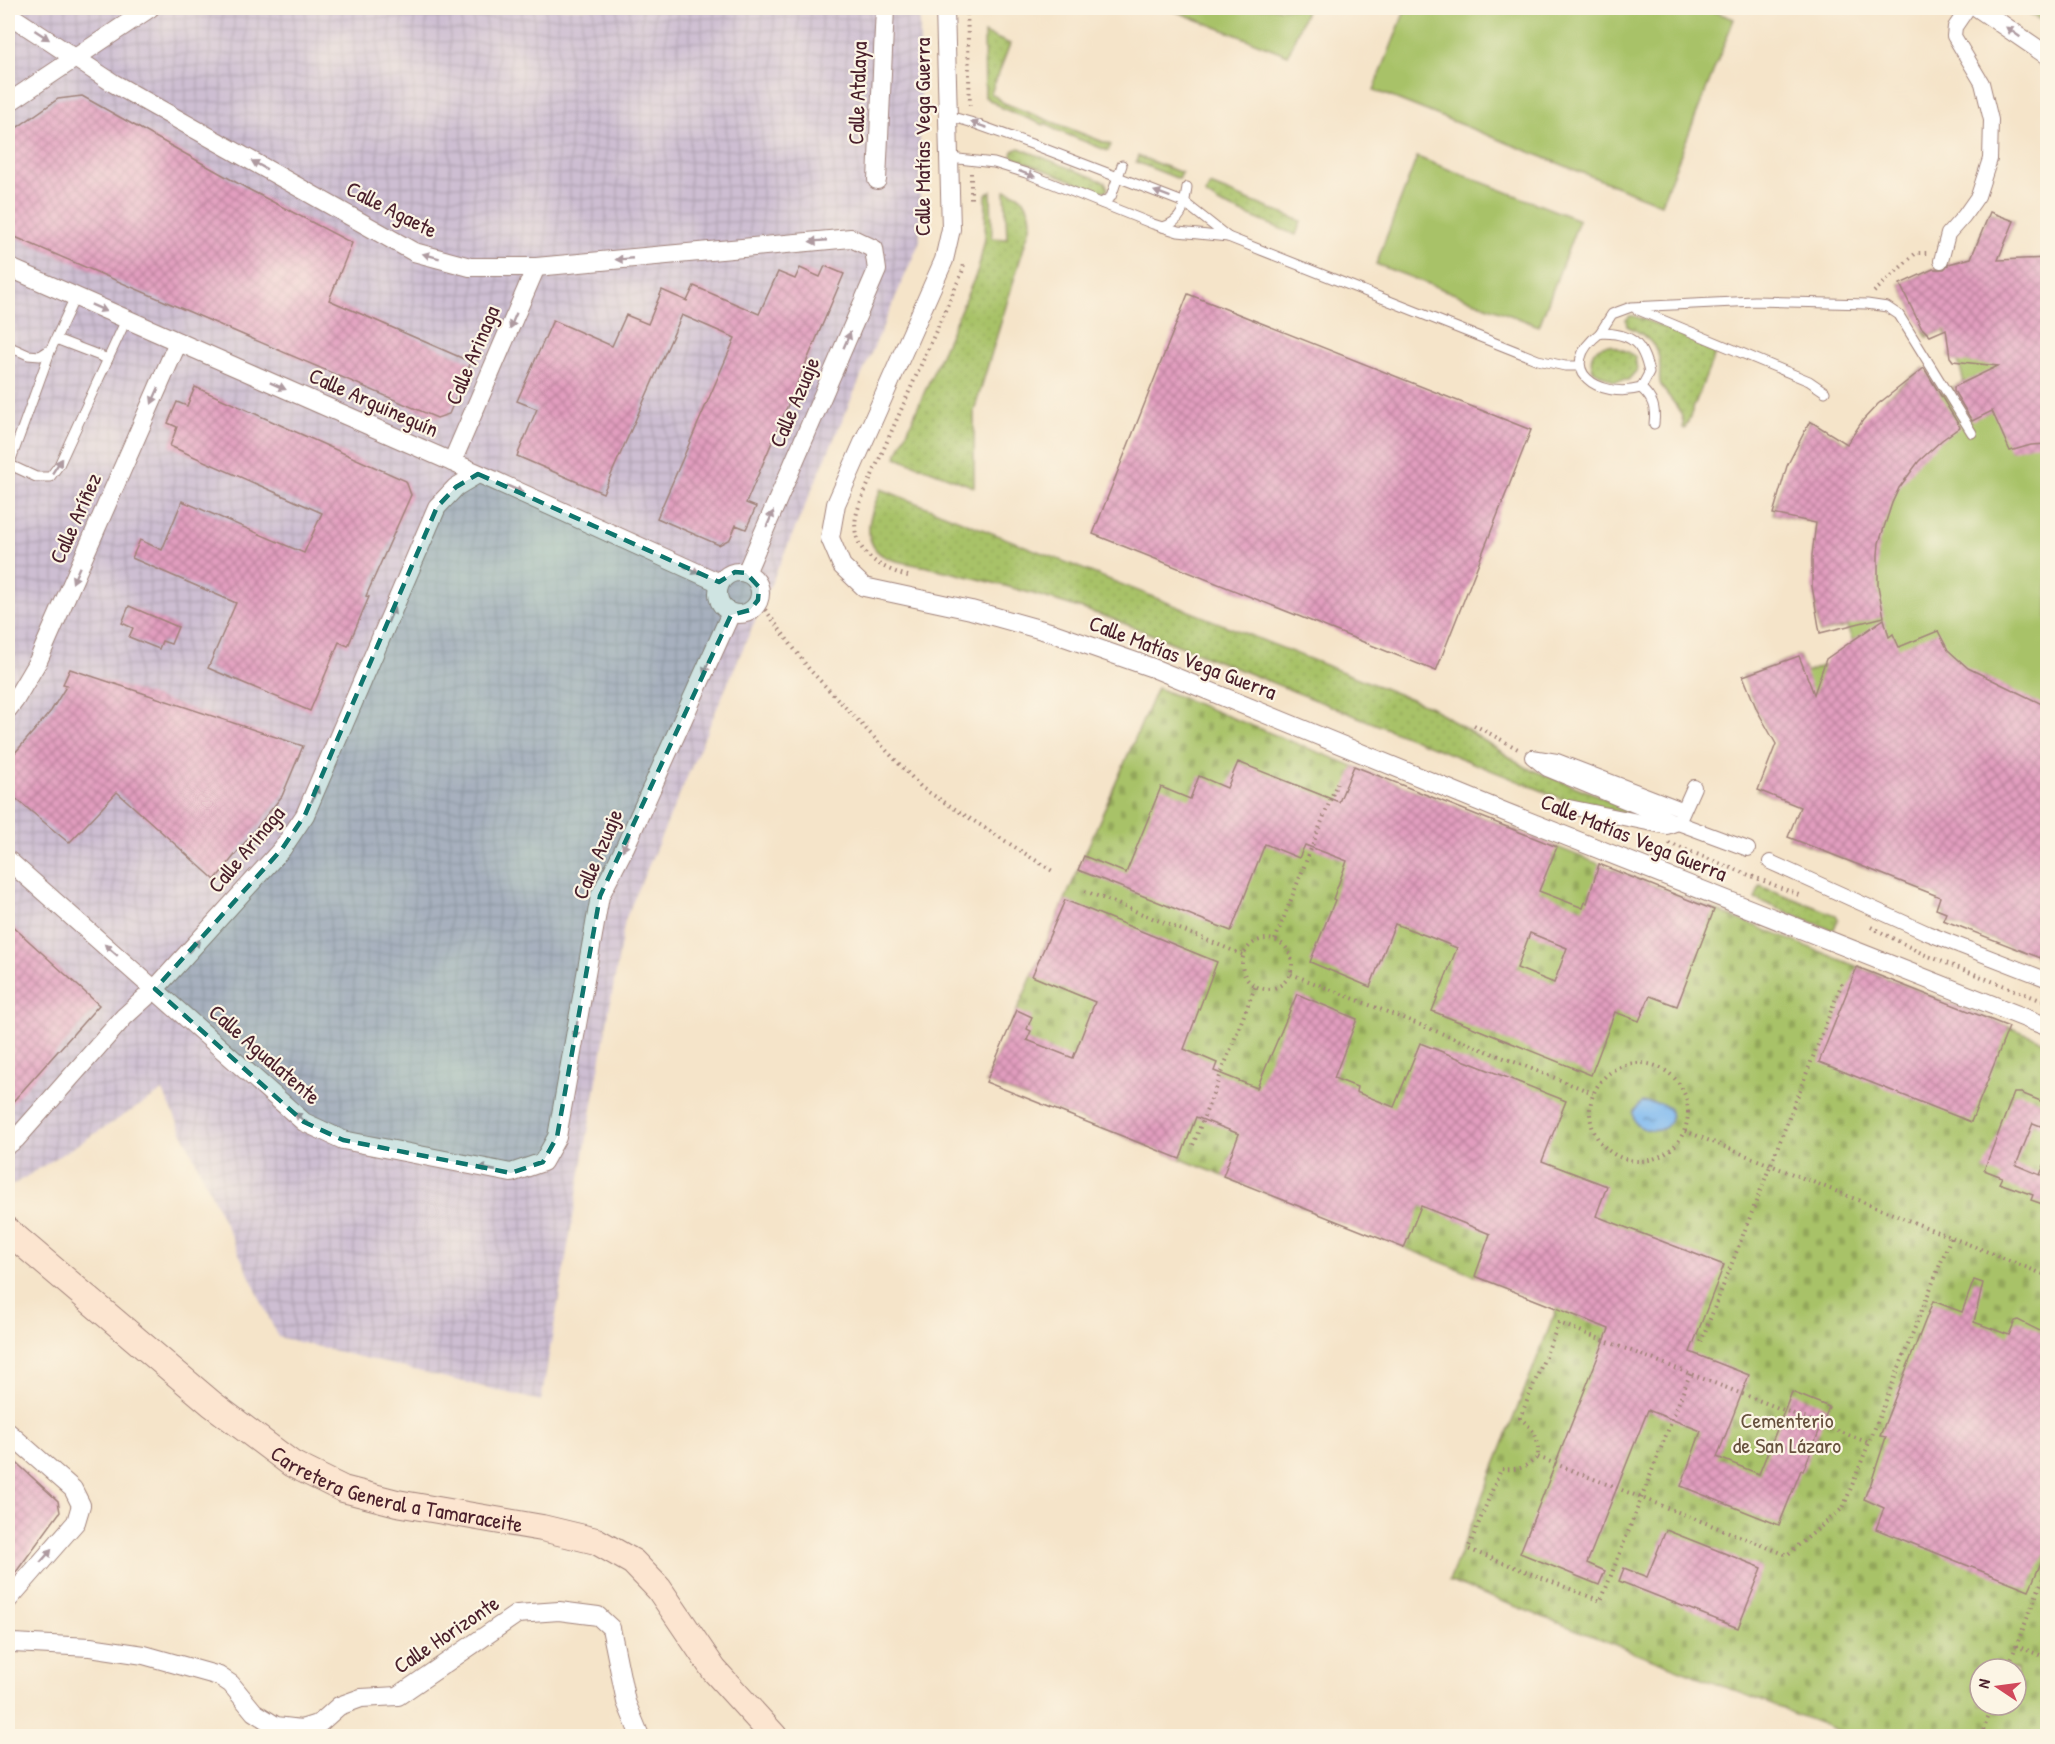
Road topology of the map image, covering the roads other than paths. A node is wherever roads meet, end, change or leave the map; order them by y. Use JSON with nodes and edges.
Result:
{"nodes":[{"id":1,"x":150,"y":8,"type":"edge"},
{"id":2,"x":885,"y":8,"type":"edge"},
{"id":3,"x":945,"y":8,"type":"edge"},
{"id":4,"x":1968,"y":8,"type":"edge"},
{"id":5,"x":1978,"y":8,"type":"edge"},
{"id":6,"x":8,"y":14,"type":"edge"},
{"id":7,"x":2048,"y":56,"type":"edge"},
{"id":8,"x":76,"y":57,"type":"junction"},
{"id":9,"x":8,"y":103,"type":"edge"},
{"id":10,"x":948,"y":116,"type":"junction"},
{"id":11,"x":950,"y":158,"type":"junction"},
{"id":12,"x":1122,"y":165,"type":"dead end"},
{"id":13,"x":1119,"y":178,"type":"junction"},
{"id":14,"x":877,"y":180,"type":"dead end"},
{"id":15,"x":1187,"y":187,"type":"dead end"},
{"id":16,"x":1101,"y":203,"type":"junction"},
{"id":17,"x":1185,"y":203,"type":"junction"},
{"id":18,"x":1163,"y":227,"type":"junction"},
{"id":19,"x":1228,"y":237,"type":"junction"},
{"id":20,"x":874,"y":249,"type":"joint"},
{"id":21,"x":1942,"y":257,"type":"road end"},
{"id":22,"x":8,"y":267,"type":"edge"},
{"id":23,"x":536,"y":267,"type":"junction"},
{"id":24,"x":75,"y":297,"type":"junction"},
{"id":25,"x":1631,"y":307,"type":"junction"},
{"id":26,"x":126,"y":320,"type":"junction"},
{"id":27,"x":1600,"y":333,"type":"junction"},
{"id":28,"x":56,"y":339,"type":"junction"},
{"id":29,"x":178,"y":342,"type":"junction"},
{"id":30,"x":8,"y":346,"type":"edge"},
{"id":31,"x":51,"y":349,"type":"junction"},
{"id":32,"x":108,"y":360,"type":"junction"},
{"id":33,"x":1580,"y":366,"type":"junction"},
{"id":34,"x":1641,"y":388,"type":"junction"},
{"id":35,"x":1825,"y":392,"type":"dead end"},
{"id":36,"x":1654,"y":424,"type":"dead end"},
{"id":37,"x":1972,"y":433,"type":"dead end"},
{"id":38,"x":452,"y":462,"type":"junction"},
{"id":39,"x":8,"y":464,"type":"edge"},
{"id":40,"x":478,"y":474,"type":"junction"},
{"id":41,"x":746,"y":573,"type":"junction"},
{"id":42,"x":720,"y":582,"type":"junction"},
{"id":43,"x":732,"y":613,"type":"junction"},
{"id":44,"x":8,"y":709,"type":"edge"},
{"id":45,"x":1694,"y":787,"type":"dead end"},
{"id":46,"x":1569,"y":807,"type":"dead end"},
{"id":47,"x":1679,"y":808,"type":"dead end"},
{"id":48,"x":1678,"y":823,"type":"junction"},
{"id":49,"x":1748,"y":849,"type":"dead end"},
{"id":50,"x":8,"y":860,"type":"edge"},
{"id":51,"x":1770,"y":862,"type":"dead end"},
{"id":52,"x":2048,"y":980,"type":"edge"},
{"id":53,"x":155,"y":989,"type":"junction"},
{"id":54,"x":2048,"y":1027,"type":"edge"},
{"id":55,"x":8,"y":1145,"type":"edge"},
{"id":56,"x":543,"y":1162,"type":"joint"},
{"id":57,"x":8,"y":1231,"type":"edge"},
{"id":58,"x":8,"y":1432,"type":"edge"},
{"id":59,"x":8,"y":1600,"type":"edge"},
{"id":60,"x":8,"y":1640,"type":"edge"},
{"id":61,"x":640,"y":1737,"type":"edge"},
{"id":62,"x":774,"y":1737,"type":"edge"}],
"edges":[{"from":1,"to":8,"type":"street"},
{"from":2,"to":14,"type":"street","name":"Calle Atalaya"},
{"from":3,"to":10,"type":"street","name":"Calle Matías Vega Guerra"},
{"from":4,"to":21,"type":"street"},
{"from":7,"to":5,"type":"street","one_way":true},
{"from":6,"to":8,"type":"street","name":"Calle Agaete","one_way":true},
{"from":8,"to":9,"type":"street"},
{"from":23,"to":8,"type":"street","name":"Calle Agaete","one_way":true},
{"from":10,"to":11,"type":"street","name":"Calle Matías Vega Guerra"},
{"from":13,"to":10,"type":"lane","one_way":true},
{"from":11,"to":16,"type":"lane","one_way":true},
{"from":11,"to":54,"type":"street","name":"Calle Matías Vega Guerra"},
{"from":12,"to":13,"type":"lane"},
{"from":13,"to":16,"type":"lane"},
{"from":17,"to":13,"type":"lane","one_way":true},
{"from":15,"to":17,"type":"lane"},
{"from":16,"to":18,"type":"lane"},
{"from":17,"to":18,"type":"lane"},
{"from":17,"to":19,"type":"lane"},
{"from":18,"to":19,"type":"lane"},
{"from":19,"to":33,"type":"lane"},
{"from":20,"to":23,"type":"street","name":"Calle Agaete","one_way":true},
{"from":41,"to":20,"type":"street","name":"Calle Azuaje","one_way":true},
{"from":22,"to":24,"type":"street","name":"Calle Arguineguín"},
{"from":23,"to":38,"type":"street","name":"Calle Arinaga","one_way":true},
{"from":24,"to":26,"type":"street","name":"Calle Arguineguín","one_way":true},
{"from":24,"to":28,"type":"lane"},
{"from":25,"to":27,"type":"lane"},
{"from":25,"to":35,"type":"lane"},
{"from":25,"to":37,"type":"lane"},
{"from":26,"to":29,"type":"street","name":"Calle Arguineguín"},
{"from":26,"to":32,"type":"lane"},
{"from":27,"to":33,"type":"lane"},
{"from":27,"to":34,"type":"lane"},
{"from":28,"to":31,"type":"lane"},
{"from":28,"to":32,"type":"lane"},
{"from":29,"to":38,"type":"street","name":"Calle Arguineguín","one_way":true},
{"from":29,"to":44,"type":"street","name":"Calle Aríñez","one_way":true},
{"from":30,"to":31,"type":"lane"},
{"from":31,"to":39,"type":"lane"},
{"from":39,"to":32,"type":"lane","one_way":true},
{"from":33,"to":34,"type":"lane"},
{"from":34,"to":36,"type":"lane"},
{"from":38,"to":40,"type":"street","name":"Calle Arguineguín"},
{"from":40,"to":42,"type":"street","name":"Calle Arguineguín","one_way":true},
{"from":53,"to":40,"type":"street","name":"Calle Arinaga","one_way":true},
{"from":41,"to":42,"type":"street"},
{"from":41,"to":43,"type":"street"},
{"from":42,"to":43,"type":"street"},
{"from":43,"to":56,"type":"street","name":"Calle Azuaje","one_way":true},
{"from":45,"to":48,"type":"street"},
{"from":46,"to":48,"type":"street"},
{"from":47,"to":48,"type":"street"},
{"from":48,"to":49,"type":"street"},
{"from":53,"to":50,"type":"street","name":"Calle Agualatente","one_way":true},
{"from":51,"to":52,"type":"street"},
{"from":53,"to":55,"type":"street","name":"Calle Arinaga"},
{"from":56,"to":53,"type":"street","name":"Calle Agualatente","one_way":true},
{"from":57,"to":62,"type":"main road","name":"Carretera General a Tamaraceite"},
{"from":59,"to":58,"type":"street","one_way":true},
{"from":60,"to":61,"type":"street","name":"Calle Horizonte"}]}
